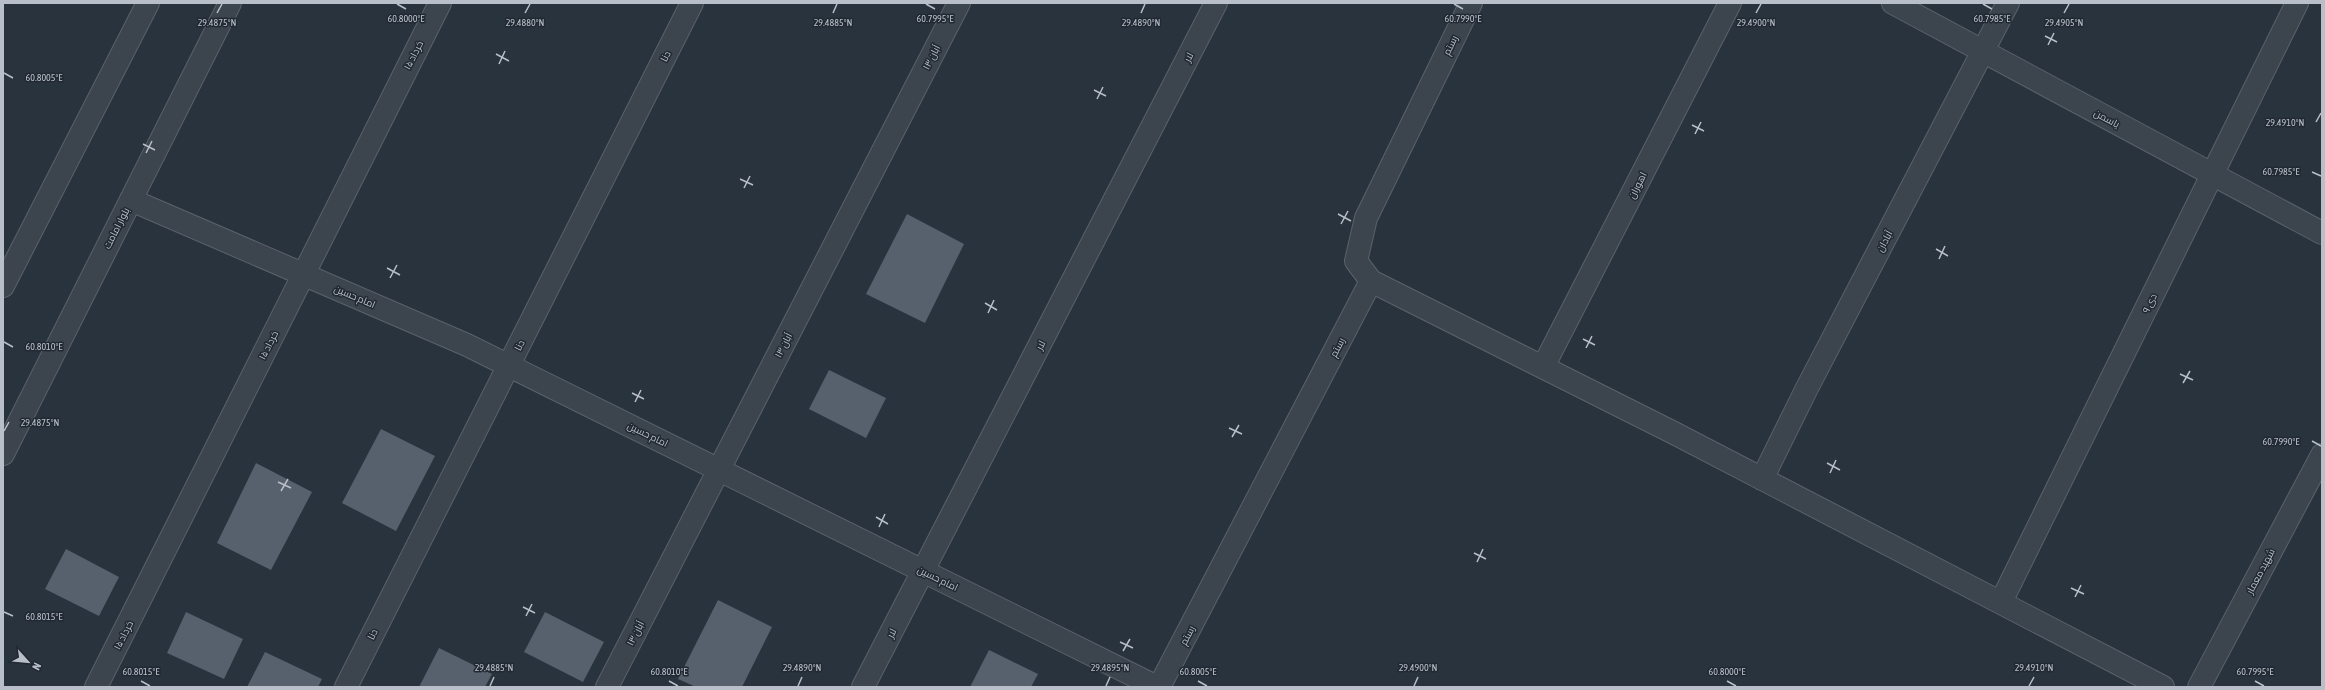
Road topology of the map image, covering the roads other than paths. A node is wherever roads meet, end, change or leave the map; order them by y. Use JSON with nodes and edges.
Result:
{"nodes":[{"id":1,"x":148,"y":3,"type":"edge"},
{"id":2,"x":230,"y":3,"type":"edge"},
{"id":3,"x":440,"y":3,"type":"edge"},
{"id":4,"x":692,"y":3,"type":"edge"},
{"id":5,"x":959,"y":3,"type":"edge"},
{"id":6,"x":1216,"y":3,"type":"edge"},
{"id":7,"x":1471,"y":3,"type":"edge"},
{"id":8,"x":1730,"y":3,"type":"edge"},
{"id":9,"x":1893,"y":3,"type":"edge"},
{"id":10,"x":2008,"y":3,"type":"edge"},
{"id":11,"x":2297,"y":3,"type":"edge"},
{"id":12,"x":1983,"y":51,"type":"junction"},
{"id":13,"x":2212,"y":175,"type":"junction"},
{"id":14,"x":131,"y":200,"type":"junction"},
{"id":15,"x":2322,"y":234,"type":"edge"},
{"id":16,"x":303,"y":274,"type":"junction"},
{"id":17,"x":1371,"y":282,"type":"junction"},
{"id":18,"x":3,"y":286,"type":"edge"},
{"id":19,"x":509,"y":365,"type":"junction"},
{"id":20,"x":1543,"y":367,"type":"junction"},
{"id":21,"x":3,"y":454,"type":"edge"},
{"id":22,"x":2322,"y":455,"type":"edge"},
{"id":23,"x":719,"y":470,"type":"junction"},
{"id":24,"x":1762,"y":479,"type":"junction"},
{"id":25,"x":923,"y":571,"type":"junction"},
{"id":26,"x":2000,"y":602,"type":"junction"},
{"id":27,"x":96,"y":687,"type":"edge"},
{"id":28,"x":346,"y":687,"type":"edge"},
{"id":29,"x":607,"y":687,"type":"edge"},
{"id":30,"x":863,"y":687,"type":"edge"},
{"id":31,"x":1158,"y":687,"type":"edge"},
{"id":32,"x":2163,"y":687,"type":"edge"},
{"id":33,"x":2199,"y":687,"type":"edge"}],
"edges":[{"from":1,"to":18,"type":"street"},
{"from":2,"to":14,"type":"street","name":"بلوار امامت"},
{"from":3,"to":16,"type":"street","name":"۱۵ خرداد"},
{"from":4,"to":19,"type":"street","name":"دنا"},
{"from":5,"to":23,"type":"street","name":"۱۳ آبان"},
{"from":6,"to":25,"type":"street","name":"لار"},
{"from":7,"to":17,"type":"street","name":"رستم"},
{"from":8,"to":20,"type":"street","name":"اهوران"},
{"from":9,"to":12,"type":"street","name":"یاسمن"},
{"from":10,"to":12,"type":"street","name":"آبادان"},
{"from":11,"to":13,"type":"street","name":"۹ دی"},
{"from":12,"to":13,"type":"street","name":"یاسمن"},
{"from":12,"to":24,"type":"street","name":"آبادان"},
{"from":13,"to":15,"type":"street","name":"یاسمن"},
{"from":13,"to":26,"type":"street","name":"۹ دی"},
{"from":14,"to":16,"type":"street","name":"امام حسین"},
{"from":14,"to":21,"type":"street","name":"بلوار امامت"},
{"from":16,"to":19,"type":"street","name":"امام حسین"},
{"from":16,"to":27,"type":"street","name":"۱۵ خرداد"},
{"from":17,"to":20,"type":"street"},
{"from":17,"to":31,"type":"street","name":"رستم"},
{"from":19,"to":23,"type":"street","name":"امام حسین"},
{"from":19,"to":28,"type":"street","name":"دنا"},
{"from":20,"to":24,"type":"street"},
{"from":22,"to":33,"type":"street","name":"شهید معمار"},
{"from":23,"to":25,"type":"street","name":"امام حسین"},
{"from":23,"to":29,"type":"street","name":"۱۳ آبان"},
{"from":24,"to":26,"type":"street"},
{"from":25,"to":30,"type":"street","name":"لار"},
{"from":25,"to":31,"type":"street","name":"امام حسین"},
{"from":26,"to":32,"type":"street"}]}
